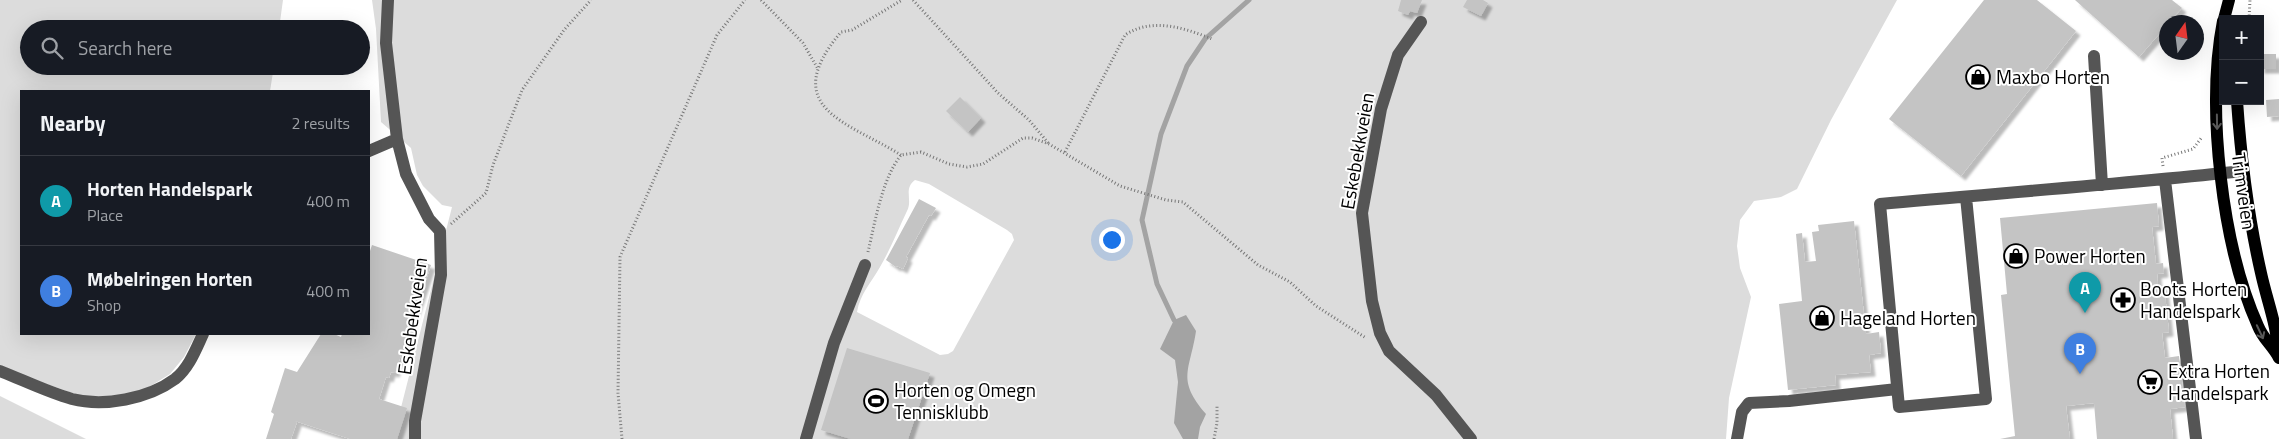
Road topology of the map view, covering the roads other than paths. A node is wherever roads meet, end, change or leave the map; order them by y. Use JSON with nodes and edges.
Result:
{"nodes":[{"id":1,"x":388,"y":0,"type":"edge"},
{"id":2,"x":2230,"y":0,"type":"edge"},
{"id":3,"x":2225,"y":15,"type":"edge"},
{"id":4,"x":2233,"y":15,"type":"edge"},
{"id":5,"x":1421,"y":22,"type":"dead end"},
{"id":6,"x":2219,"y":55,"type":"edge"},
{"id":7,"x":2094,"y":56,"type":"dead end"},
{"id":8,"x":2237,"y":105,"type":"edge"},
{"id":9,"x":397,"y":139,"type":"junction"},
{"id":10,"x":370,"y":151,"type":"edge"},
{"id":11,"x":2243,"y":170,"type":"junction"},
{"id":12,"x":2220,"y":173,"type":"junction"},
{"id":13,"x":2165,"y":180,"type":"junction"},
{"id":14,"x":2102,"y":185,"type":"junction"},
{"id":15,"x":1966,"y":196,"type":"junction"},
{"id":16,"x":865,"y":265,"type":"road end"},
{"id":17,"x":203,"y":335,"type":"edge"},
{"id":18,"x":2278,"y":357,"type":"edge"},
{"id":19,"x":0,"y":371,"type":"edge"},
{"id":20,"x":1897,"y":389,"type":"junction"},
{"id":21,"x":415,"y":439,"type":"edge"},
{"id":22,"x":806,"y":439,"type":"edge"},
{"id":23,"x":1471,"y":439,"type":"edge"},
{"id":24,"x":1737,"y":439,"type":"edge"},
{"id":25,"x":2196,"y":439,"type":"edge"}],
"edges":[{"from":1,"to":9,"type":"street"},
{"from":2,"to":3,"type":"main road","name":"Trimveien"},
{"from":2,"to":4,"type":"main road","name":"Trimveien"},
{"from":5,"to":23,"type":"street","name":"Eskebekkveien"},
{"from":6,"to":12,"type":"main road","name":"Trimveien","one_way":true},
{"from":7,"to":14,"type":"street"},
{"from":8,"to":11,"type":"main road","name":"Trimveien"},
{"from":9,"to":10,"type":"street"},
{"from":9,"to":21,"type":"street","name":"Eskebekkveien"},
{"from":11,"to":12,"type":"street"},
{"from":11,"to":18,"type":"main road","name":"Trimveien"},
{"from":12,"to":13,"type":"street"},
{"from":12,"to":18,"type":"main road","name":"Trimveien","one_way":true},
{"from":13,"to":14,"type":"street"},
{"from":13,"to":25,"type":"street"},
{"from":14,"to":15,"type":"street"},
{"from":15,"to":20,"type":"street"},
{"from":15,"to":20,"type":"street"},
{"from":16,"to":22,"type":"street"},
{"from":17,"to":19,"type":"street"},
{"from":20,"to":24,"type":"street"}]}
